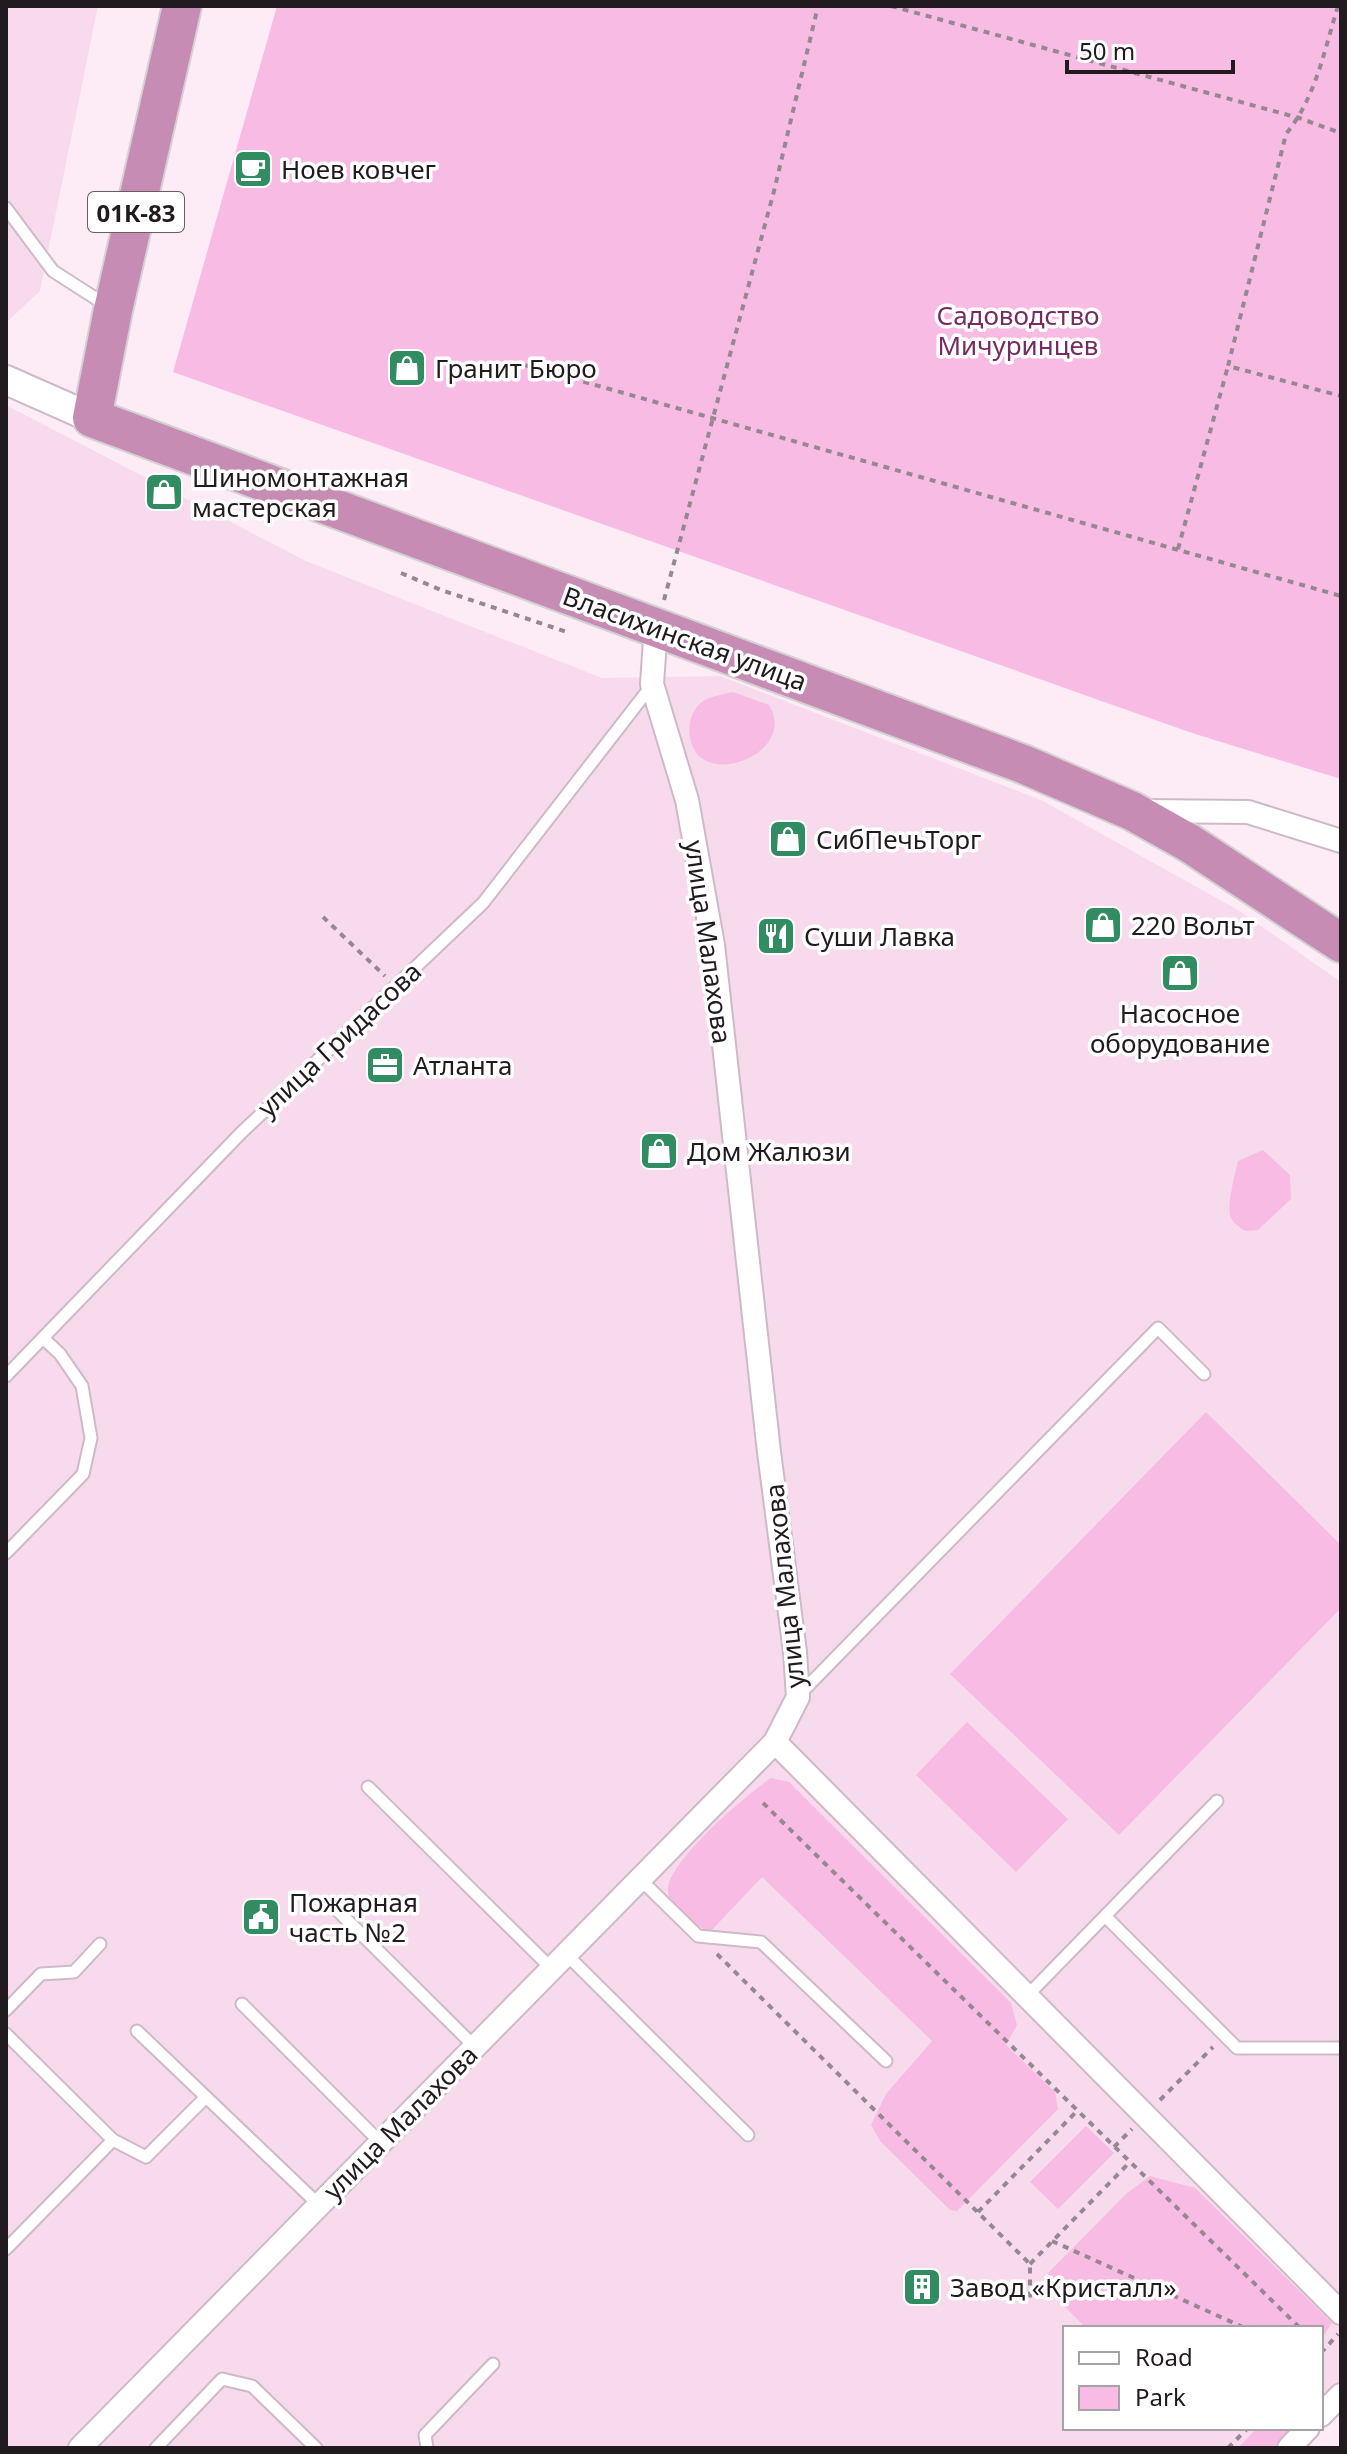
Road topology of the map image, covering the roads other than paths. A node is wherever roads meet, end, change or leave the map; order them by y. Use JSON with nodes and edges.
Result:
{"nodes":[{"id":1,"x":182,"y":6,"type":"edge"},
{"id":2,"x":6,"y":208,"type":"edge"},
{"id":3,"x":113,"y":310,"type":"junction"},
{"id":4,"x":6,"y":380,"type":"edge"},
{"id":5,"x":92,"y":418,"type":"junction"},
{"id":6,"x":656,"y":626,"type":"junction"},
{"id":7,"x":652,"y":684,"type":"junction"},
{"id":8,"x":1132,"y":811,"type":"junction"},
{"id":9,"x":1341,"y":841,"type":"edge"},
{"id":10,"x":1341,"y":943,"type":"edge"},
{"id":11,"x":43,"y":1338,"type":"junction"},
{"id":12,"x":1204,"y":1374,"type":"dead end"},
{"id":13,"x":6,"y":1376,"type":"edge"},
{"id":14,"x":6,"y":1553,"type":"edge"},
{"id":15,"x":798,"y":1697,"type":"junction"},
{"id":16,"x":775,"y":1742,"type":"junction"},
{"id":17,"x":368,"y":1787,"type":"dead end"},
{"id":18,"x":1217,"y":1801,"type":"dead end"},
{"id":19,"x":641,"y":1880,"type":"junction"},
{"id":20,"x":335,"y":1908,"type":"dead end"},
{"id":21,"x":1105,"y":1916,"type":"junction"},
{"id":22,"x":100,"y":1944,"type":"dead end"},
{"id":23,"x":560,"y":1963,"type":"junction"},
{"id":24,"x":1026,"y":1998,"type":"junction"},
{"id":25,"x":242,"y":2004,"type":"dead end"},
{"id":26,"x":6,"y":2010,"type":"edge"},
{"id":27,"x":137,"y":2031,"type":"dead end"},
{"id":28,"x":6,"y":2034,"type":"edge"},
{"id":29,"x":475,"y":2047,"type":"junction"},
{"id":30,"x":1341,"y":2048,"type":"edge"},
{"id":31,"x":886,"y":2061,"type":"dead end"},
{"id":32,"x":205,"y":2098,"type":"junction"},
{"id":33,"x":748,"y":2135,"type":"dead end"},
{"id":34,"x":113,"y":2140,"type":"junction"},
{"id":35,"x":380,"y":2142,"type":"junction"},
{"id":36,"x":318,"y":2204,"type":"junction"},
{"id":37,"x":6,"y":2249,"type":"edge"},
{"id":38,"x":1341,"y":2313,"type":"edge"},
{"id":39,"x":493,"y":2364,"type":"dead end"},
{"id":40,"x":1341,"y":2395,"type":"edge"},
{"id":41,"x":1323,"y":2413,"type":"edge"},
{"id":42,"x":1306,"y":2430,"type":"edge"},
{"id":43,"x":80,"y":2448,"type":"edge"},
{"id":44,"x":156,"y":2448,"type":"edge"},
{"id":45,"x":316,"y":2448,"type":"edge"},
{"id":46,"x":427,"y":2448,"type":"edge"},
{"id":47,"x":1289,"y":2448,"type":"edge"}],
"edges":[{"from":1,"to":3,"type":"highway","number":"01К-83"},
{"from":2,"to":3,"type":"lane"},
{"from":3,"to":5,"type":"highway","number":"01К-83"},
{"from":4,"to":5,"type":"street","name":"Власихинская улица"},
{"from":5,"to":6,"type":"highway","name":"Власихинская улица"},
{"from":6,"to":7,"type":"street"},
{"from":6,"to":8,"type":"highway","name":"Власихинская улица"},
{"from":7,"to":11,"type":"lane","name":"улица Гридасова"},
{"from":7,"to":15,"type":"street","name":"улица Малахова"},
{"from":8,"to":9,"type":"street"},
{"from":8,"to":10,"type":"highway","name":"Власихинская улица"},
{"from":11,"to":13,"type":"lane","name":"улица Гридасова"},
{"from":11,"to":14,"type":"lane"},
{"from":12,"to":15,"type":"lane"},
{"from":15,"to":16,"type":"street","name":"улица Малахова"},
{"from":16,"to":19,"type":"street","name":"улица Малахова"},
{"from":16,"to":24,"type":"street"},
{"from":17,"to":23,"type":"lane"},
{"from":18,"to":21,"type":"lane"},
{"from":19,"to":23,"type":"street","name":"улица Малахова"},
{"from":19,"to":31,"type":"lane"},
{"from":20,"to":29,"type":"lane"},
{"from":21,"to":24,"type":"lane"},
{"from":21,"to":30,"type":"lane"},
{"from":22,"to":26,"type":"lane"},
{"from":23,"to":29,"type":"street","name":"улица Малахова"},
{"from":23,"to":33,"type":"lane"},
{"from":24,"to":38,"type":"street"},
{"from":25,"to":35,"type":"lane"},
{"from":27,"to":32,"type":"lane"},
{"from":28,"to":34,"type":"lane"},
{"from":29,"to":35,"type":"street","name":"улица Малахова"},
{"from":32,"to":34,"type":"lane"},
{"from":32,"to":36,"type":"lane"},
{"from":34,"to":37,"type":"lane"},
{"from":35,"to":36,"type":"street","name":"улица Малахова"},
{"from":36,"to":43,"type":"street","name":"улица Малахова"},
{"from":39,"to":46,"type":"lane"},
{"from":40,"to":41,"type":"street"},
{"from":42,"to":47,"type":"street"},
{"from":44,"to":45,"type":"lane"}]}
